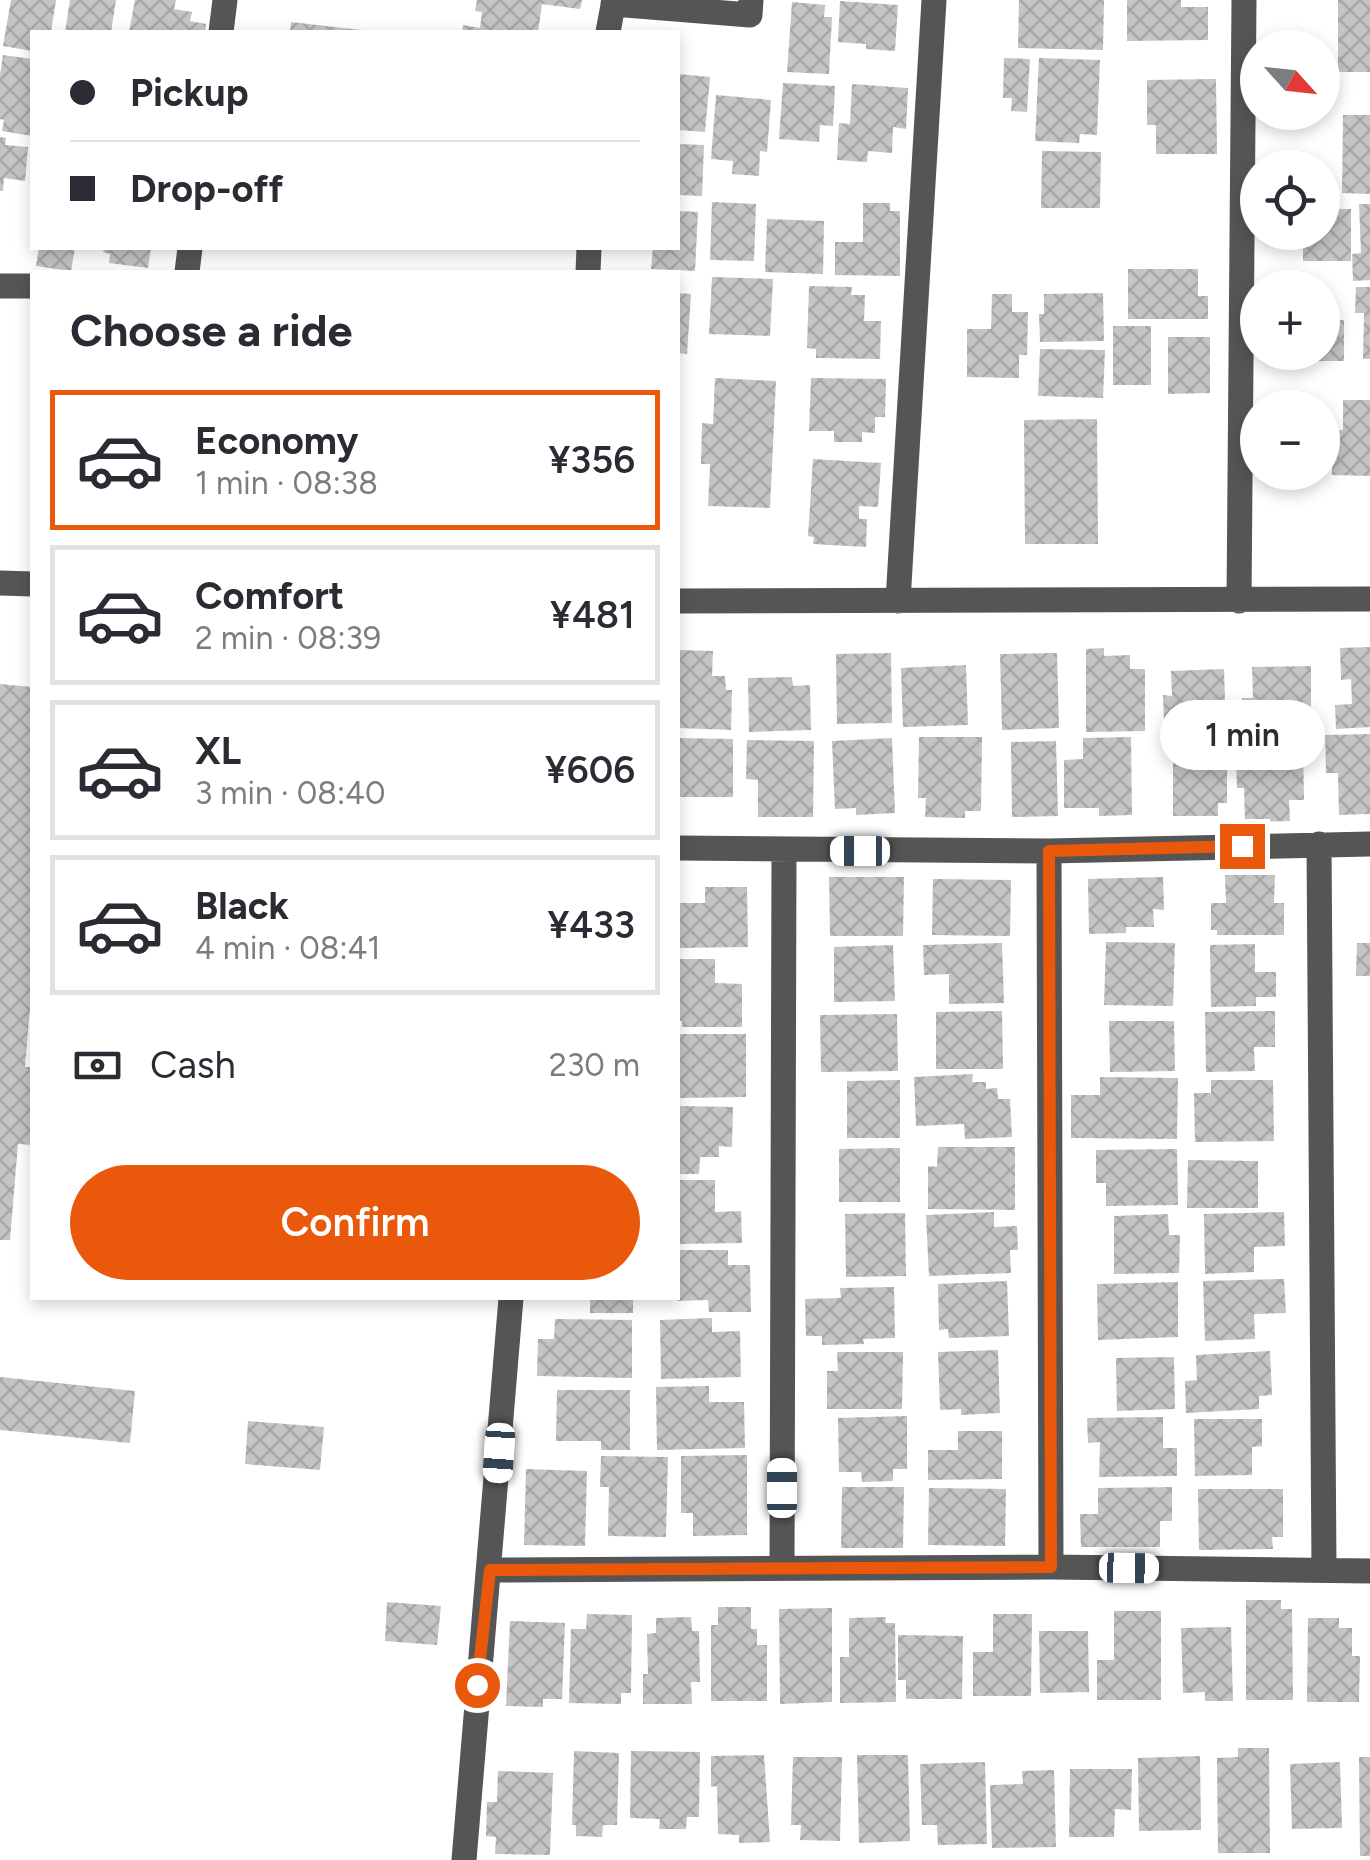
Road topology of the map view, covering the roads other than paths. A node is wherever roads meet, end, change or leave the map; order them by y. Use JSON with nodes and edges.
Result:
{"nodes":[{"id":1,"x":226,"y":0,"type":"edge"},
{"id":2,"x":751,"y":0,"type":"edge"},
{"id":3,"x":934,"y":0,"type":"edge"},
{"id":4,"x":1244,"y":0,"type":"edge"},
{"id":5,"x":614,"y":2,"type":"edge"},
{"id":6,"x":221,"y":30,"type":"edge"},
{"id":7,"x":608,"y":30,"type":"edge"},
{"id":8,"x":0,"y":286,"type":"edge"},
{"id":9,"x":30,"y":286,"type":"edge"},
{"id":10,"x":0,"y":582,"type":"edge"},
{"id":11,"x":30,"y":584,"type":"edge"},
{"id":12,"x":1370,"y":599,"type":"edge"},
{"id":13,"x":680,"y":601,"type":"edge"},
{"id":14,"x":898,"y":601,"type":"junction"},
{"id":15,"x":1239,"y":601,"type":"junction"},
{"id":16,"x":1319,"y":844,"type":"junction"},
{"id":17,"x":1370,"y":844,"type":"edge"},
{"id":18,"x":680,"y":848,"type":"edge"},
{"id":19,"x":784,"y":851,"type":"junction"},
{"id":20,"x":1049,"y":851,"type":"junction"},
{"id":21,"x":510,"y":1300,"type":"edge"},
{"id":22,"x":1051,"y":1567,"type":"junction"},
{"id":23,"x":782,"y":1568,"type":"junction"},
{"id":24,"x":490,"y":1570,"type":"junction"},
{"id":25,"x":1324,"y":1570,"type":"junction"},
{"id":26,"x":1370,"y":1571,"type":"edge"},
{"id":27,"x":464,"y":1860,"type":"edge"}],
"edges":[{"from":1,"to":6,"type":"street"},
{"from":2,"to":5,"type":"street"},
{"from":3,"to":14,"type":"street"},
{"from":4,"to":15,"type":"street"},
{"from":5,"to":7,"type":"street"},
{"from":8,"to":9,"type":"street"},
{"from":10,"to":11,"type":"street"},
{"from":12,"to":15,"type":"street"},
{"from":13,"to":14,"type":"street"},
{"from":14,"to":15,"type":"street"},
{"from":16,"to":17,"type":"street"},
{"from":16,"to":20,"type":"street"},
{"from":16,"to":25,"type":"street"},
{"from":18,"to":19,"type":"street"},
{"from":19,"to":20,"type":"street"},
{"from":19,"to":23,"type":"street"},
{"from":20,"to":22,"type":"street"},
{"from":21,"to":24,"type":"street"},
{"from":22,"to":23,"type":"street"},
{"from":22,"to":25,"type":"street"},
{"from":23,"to":24,"type":"street"},
{"from":24,"to":27,"type":"street"},
{"from":25,"to":26,"type":"street"}]}
